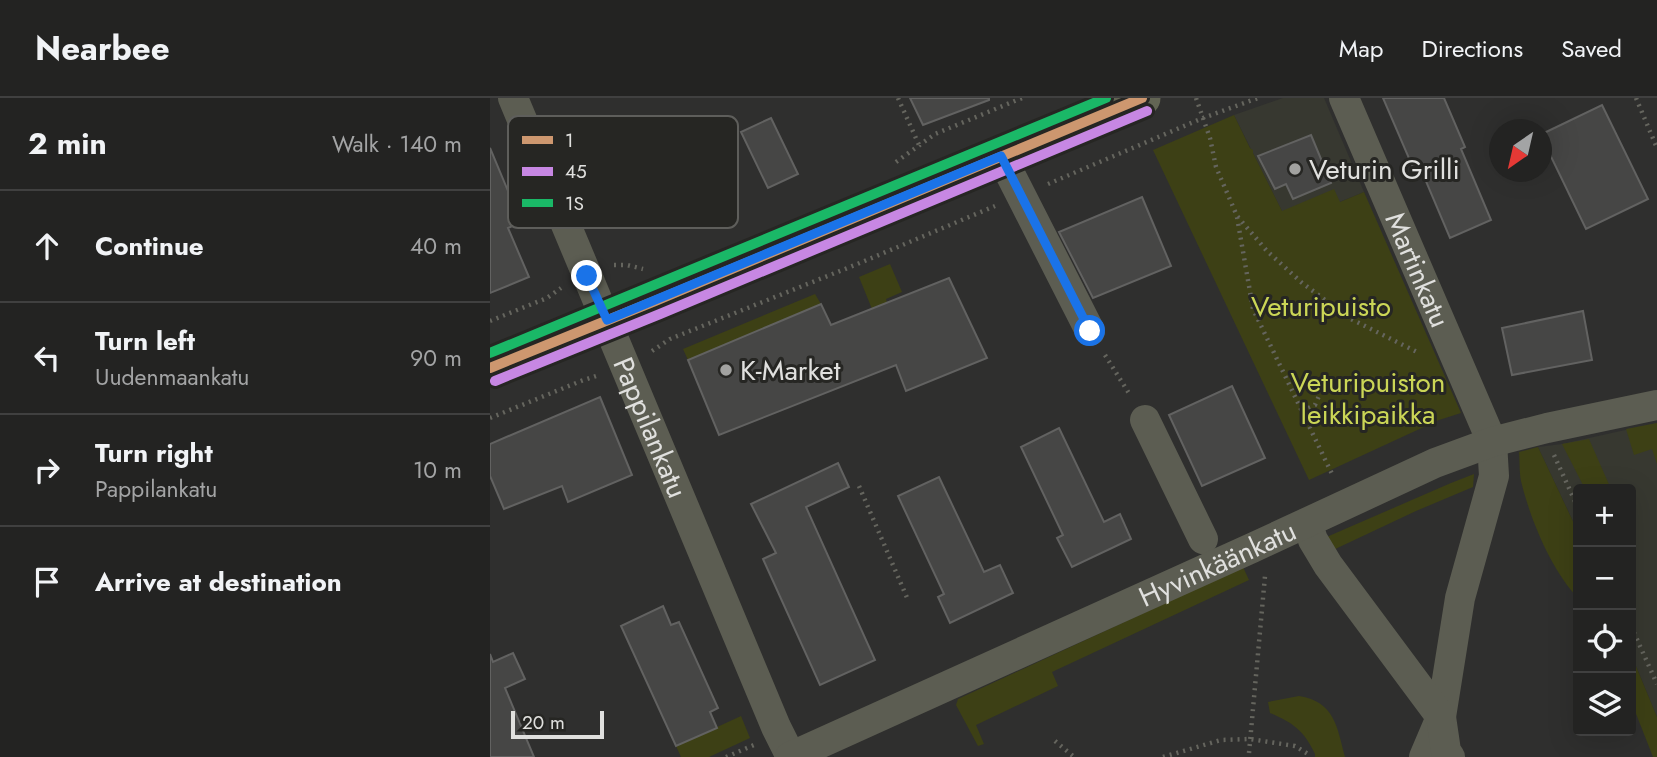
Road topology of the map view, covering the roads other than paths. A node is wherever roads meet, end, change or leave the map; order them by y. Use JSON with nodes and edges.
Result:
{"nodes":[{"id":1,"x":513,"y":98,"type":"edge"},
{"id":2,"x":1343,"y":98,"type":"edge"},
{"id":3,"x":1132,"y":100,"type":"edge"},
{"id":4,"x":521,"y":116,"type":"edge"},
{"id":5,"x":1001,"y":156,"type":"junction"},
{"id":6,"x":568,"y":228,"type":"edge"},
{"id":7,"x":607,"y":320,"type":"junction"},
{"id":8,"x":1090,"y":331,"type":"road end"},
{"id":9,"x":490,"y":368,"type":"edge"},
{"id":10,"x":1657,"y":405,"type":"edge"},
{"id":11,"x":1145,"y":420,"type":"road end"},
{"id":12,"x":1492,"y":442,"type":"junction"},
{"id":13,"x":1307,"y":523,"type":"junction"},
{"id":14,"x":1203,"y":539,"type":"dead end"},
{"id":15,"x":1441,"y":717,"type":"junction"},
{"id":16,"x":790,"y":757,"type":"edge"},
{"id":17,"x":1424,"y":757,"type":"edge"},
{"id":18,"x":1450,"y":757,"type":"edge"}],
"edges":[{"from":1,"to":4,"type":"street","name":"Pappilankatu"},
{"from":2,"to":12,"type":"street","name":"Martinkatu"},
{"from":3,"to":5,"type":"main road"},
{"from":5,"to":7,"type":"main road"},
{"from":5,"to":8,"type":"street"},
{"from":6,"to":7,"type":"street","name":"Pappilankatu"},
{"from":7,"to":9,"type":"main road"},
{"from":7,"to":16,"type":"street","name":"Pappilankatu"},
{"from":10,"to":12,"type":"street","name":"Hyvinkäänkatu"},
{"from":11,"to":14,"type":"street"},
{"from":12,"to":13,"type":"street","name":"Hyvinkäänkatu"},
{"from":12,"to":15,"type":"street"},
{"from":13,"to":15,"type":"street"},
{"from":13,"to":16,"type":"street","name":"Hyvinkäänkatu"},
{"from":15,"to":17,"type":"street"},
{"from":15,"to":18,"type":"street"}]}
